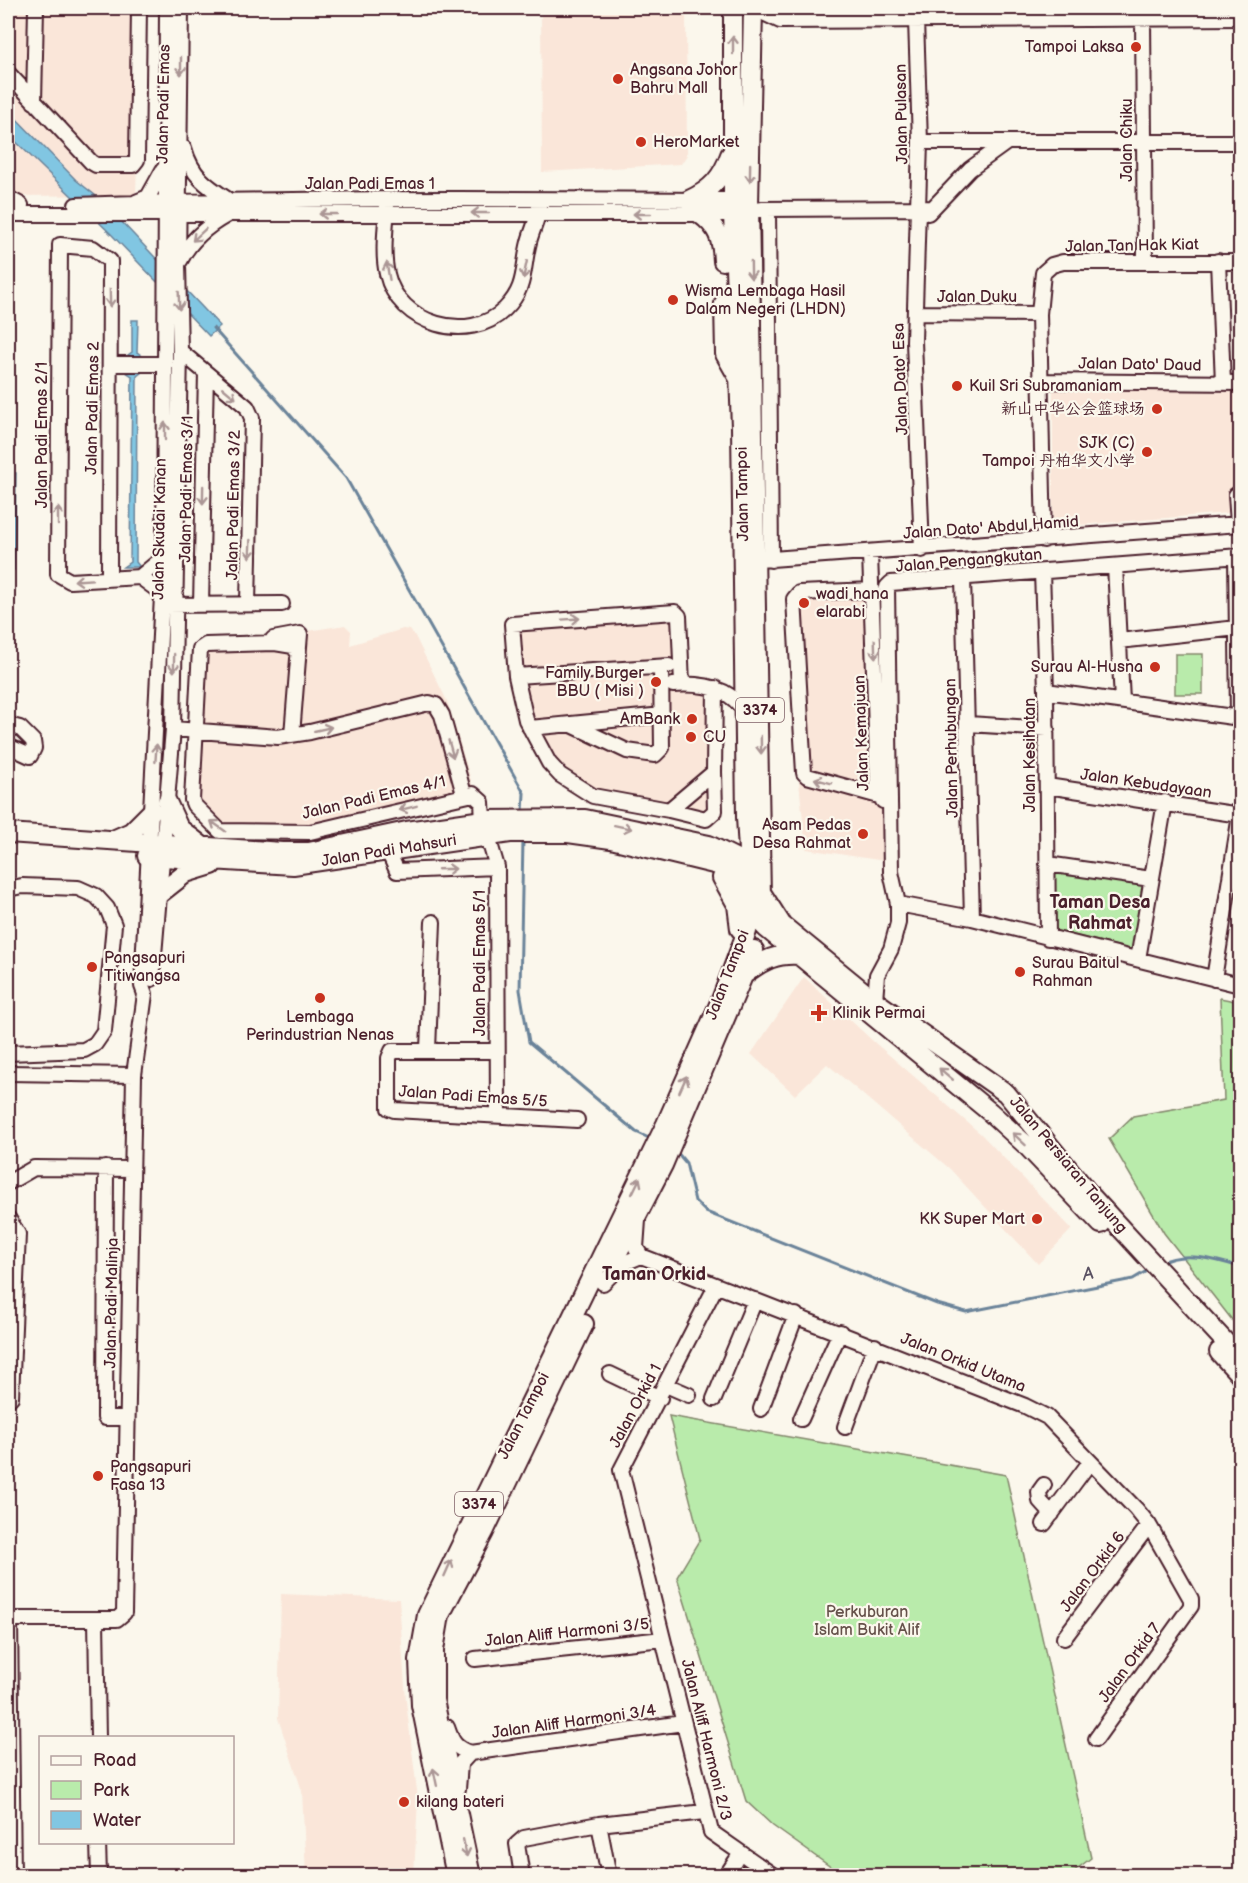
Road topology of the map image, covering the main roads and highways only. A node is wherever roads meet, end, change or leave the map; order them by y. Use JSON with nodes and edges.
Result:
{"nodes":[{"id":1,"x":733,"y":8,"type":"edge"},
{"id":2,"x":753,"y":8,"type":"edge"},
{"id":3,"x":734,"y":145,"type":"junction"},
{"id":4,"x":749,"y":208,"type":"junction"},
{"id":5,"x":739,"y":378,"type":"junction"},
{"id":6,"x":758,"y":561,"type":"junction"},
{"id":7,"x":746,"y":817,"type":"junction"},
{"id":8,"x":477,"y":826,"type":"junction"},
{"id":9,"x":543,"y":826,"type":"junction"},
{"id":10,"x":8,"y":833,"type":"edge"},
{"id":11,"x":108,"y":841,"type":"junction"},
{"id":12,"x":8,"y":843,"type":"edge"},
{"id":13,"x":202,"y":846,"type":"junction"},
{"id":14,"x":157,"y":850,"type":"junction"},
{"id":15,"x":705,"y":852,"type":"junction"},
{"id":16,"x":222,"y":862,"type":"junction"},
{"id":17,"x":756,"y":865,"type":"junction"},
{"id":18,"x":158,"y":895,"type":"road end"},
{"id":19,"x":756,"y":898,"type":"junction"},
{"id":20,"x":760,"y":922,"type":"junction"},
{"id":21,"x":798,"y":937,"type":"junction"},
{"id":22,"x":800,"y":955,"type":"junction"},
{"id":23,"x":745,"y":974,"type":"junction"},
{"id":24,"x":721,"y":1000,"type":"junction"},
{"id":25,"x":1006,"y":1093,"type":"junction"},
{"id":26,"x":990,"y":1112,"type":"junction"},
{"id":27,"x":673,"y":1126,"type":"junction"},
{"id":28,"x":657,"y":1160,"type":"junction"},
{"id":29,"x":1240,"y":1358,"type":"edge"},
{"id":30,"x":1240,"y":1375,"type":"edge"},
{"id":31,"x":456,"y":1875,"type":"edge"},
{"id":32,"x":471,"y":1875,"type":"edge"}],
"edges":[{"from":3,"to":1,"type":"main road","name":"Jalan Tampoi","number":"3374","one_way":true},
{"from":2,"to":4,"type":"main road","name":"Jalan Tampoi","number":"3374","one_way":true},
{"from":3,"to":4,"type":"main road","name":"Jalan Tampoi","number":"3374"},
{"from":3,"to":5,"type":"main road"},
{"from":4,"to":5,"type":"main road","name":"Jalan Tampoi","number":"3374"},
{"from":4,"to":6,"type":"main road","name":"Jalan Tampoi","number":"3374"},
{"from":5,"to":6,"type":"main road","name":"Jalan Tampoi","number":"3374"},
{"from":6,"to":7,"type":"main road","name":"Jalan Tampoi","number":"3374"},
{"from":6,"to":17,"type":"main road","name":"Jalan Tampoi","number":"3374","one_way":true},
{"from":7,"to":15,"type":"main road"},
{"from":7,"to":17,"type":"main road","name":"Jalan Tampoi","number":"3374"},
{"from":8,"to":9,"type":"main road","name":"Jalan Padi Mahsuri"},
{"from":8,"to":13,"type":"main road","name":"Jalan Padi Mahsuri"},
{"from":8,"to":16,"type":"main road","name":"Jalan Padi Mahsuri"},
{"from":9,"to":15,"type":"main road","name":"Jalan Padi Mahsuri"},
{"from":9,"to":15,"type":"main road","name":"Jalan Padi Mahsuri","one_way":true},
{"from":10,"to":11,"type":"main road","name":"Jalan Padi Mahsuri"},
{"from":11,"to":13,"type":"main road"},
{"from":11,"to":14,"type":"main road","name":"Jalan Padi Mahsuri"},
{"from":12,"to":14,"type":"main road","name":"Jalan Padi Mahsuri"},
{"from":13,"to":14,"type":"main road","name":"Jalan Padi Mahsuri"},
{"from":14,"to":16,"type":"main road","name":"Jalan Padi Mahsuri"},
{"from":15,"to":17,"type":"main road","name":"Jalan Padi Mahsuri"},
{"from":15,"to":19,"type":"main road","name":"Jalan Padi Mahsuri"},
{"from":15,"to":24,"type":"main road"},
{"from":16,"to":18,"type":"main road"},
{"from":17,"to":19,"type":"main road","name":"Jalan Tampoi","number":"3374"},
{"from":17,"to":21,"type":"main road"},
{"from":19,"to":20,"type":"main road","name":"Jalan Tampoi","number":"3374"},
{"from":19,"to":21,"type":"main road","name":"Jalan Persiaran Tanjung"},
{"from":19,"to":24,"type":"main road","name":"Jalan Tampoi","number":"3374"},
{"from":20,"to":22,"type":"main road","name":"Jalan Persiaran Tanjung"},
{"from":20,"to":23,"type":"main road","name":"Jalan Tampoi","number":"3374"},
{"from":21,"to":25,"type":"main road","name":"Jalan Persiaran Tanjung"},
{"from":22,"to":23,"type":"main road"},
{"from":26,"to":22,"type":"main road","name":"Jalan Persiaran Tanjung","one_way":true},
{"from":23,"to":27,"type":"main road","name":"Jalan Tampoi","number":"3374"},
{"from":27,"to":24,"type":"main road","name":"Jalan Tampoi","number":"3374","one_way":true},
{"from":25,"to":26,"type":"main road"},
{"from":25,"to":29,"type":"main road","name":"Jalan Persiaran Tanjung"},
{"from":30,"to":26,"type":"main road","name":"Jalan Persiaran Tanjung","one_way":true},
{"from":27,"to":28,"type":"main road","name":"Jalan Tampoi","number":"3374"},
{"from":31,"to":28,"type":"main road","name":"Jalan Tampoi","number":"3374","one_way":true},
{"from":28,"to":32,"type":"main road","name":"Jalan Tampoi","number":"3374","one_way":true}]}
